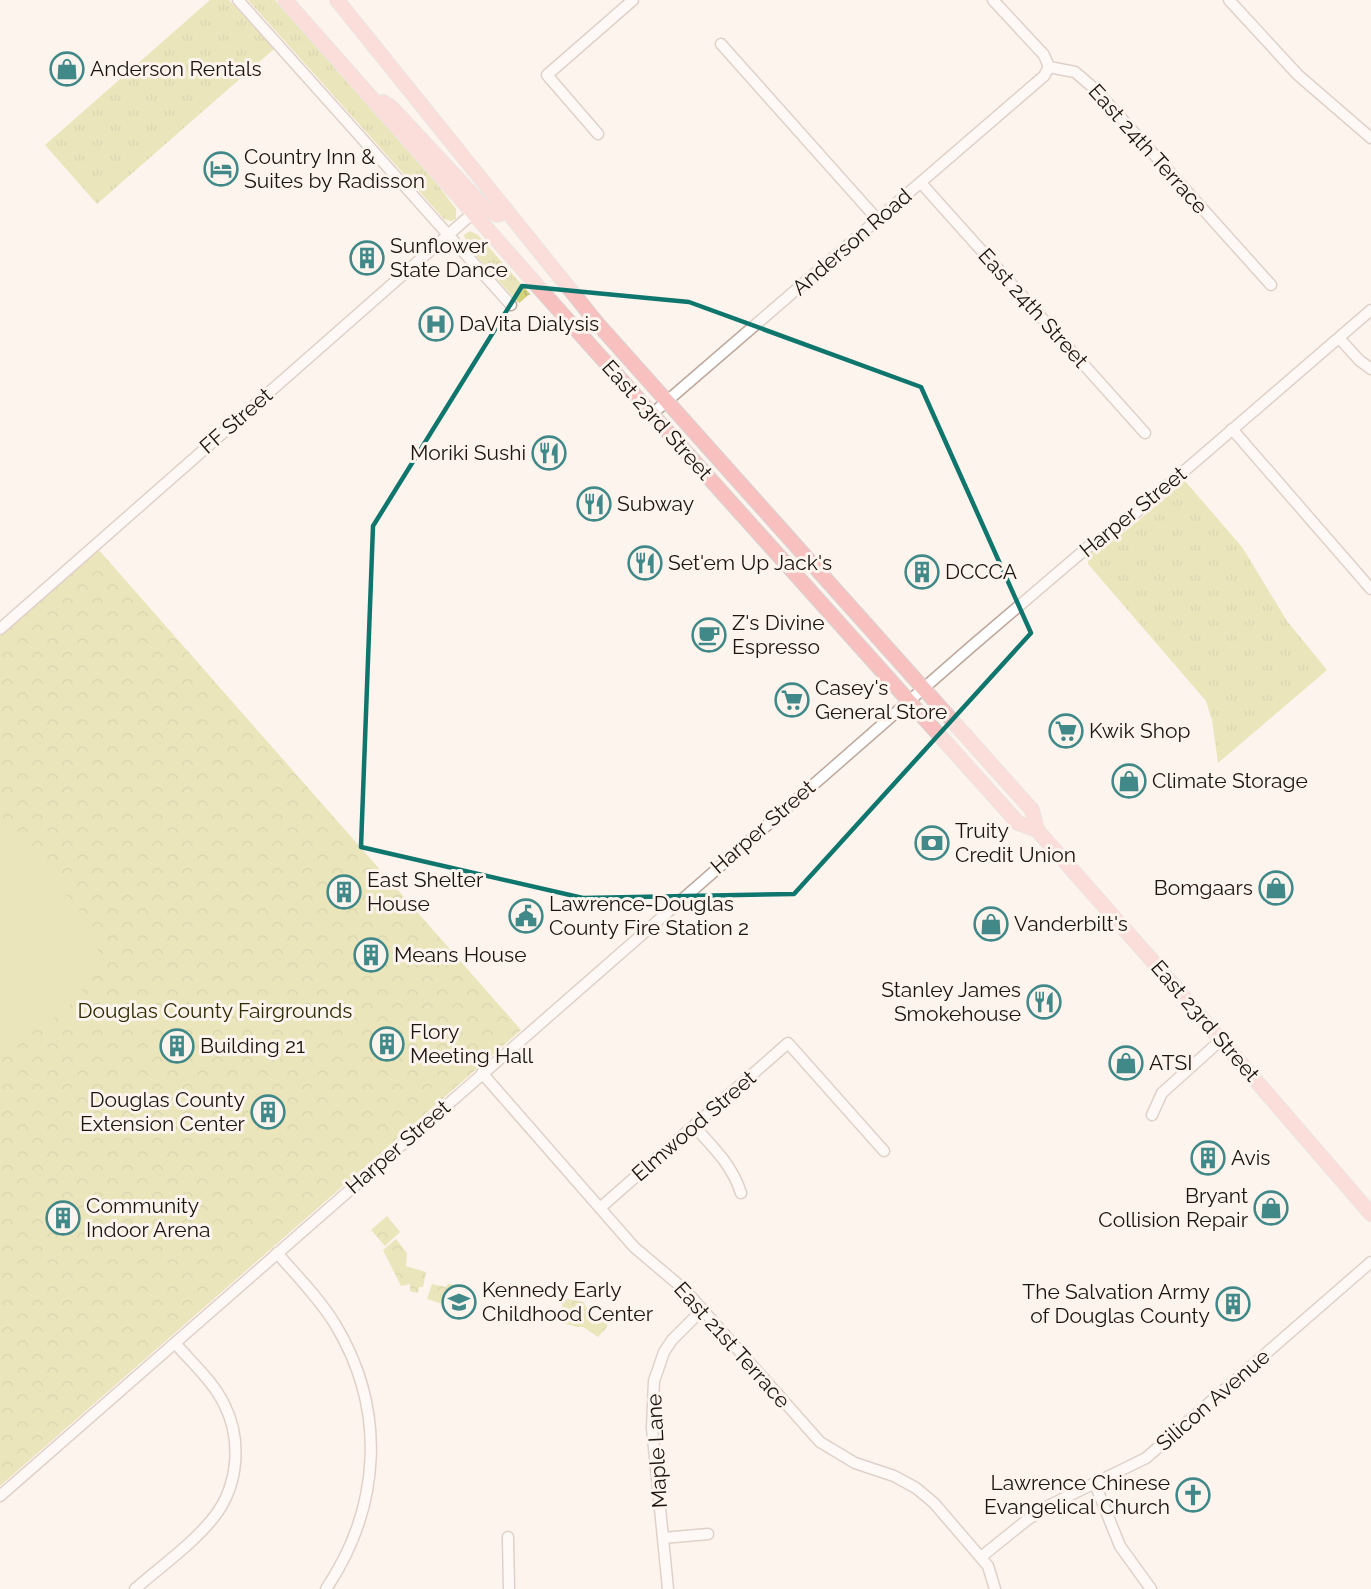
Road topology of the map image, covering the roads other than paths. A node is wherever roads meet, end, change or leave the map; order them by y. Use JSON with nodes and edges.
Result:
{"nodes":[{"id":1,"x":238,"y":0,"type":"edge"},
{"id":2,"x":285,"y":0,"type":"edge"},
{"id":3,"x":337,"y":0,"type":"edge"},
{"id":4,"x":633,"y":0,"type":"edge"},
{"id":5,"x":993,"y":0,"type":"edge"},
{"id":6,"x":1229,"y":0,"type":"edge"},
{"id":7,"x":721,"y":44,"type":"dead end"},
{"id":8,"x":1049,"y":67,"type":"junction"},
{"id":9,"x":366,"y":92,"type":"junction"},
{"id":10,"x":598,"y":134,"type":"dead end"},
{"id":11,"x":1371,"y":138,"type":"edge"},
{"id":12,"x":921,"y":183,"type":"junction"},
{"id":13,"x":506,"y":211,"type":"junction"},
{"id":14,"x":473,"y":213,"type":"junction"},
{"id":15,"x":878,"y":219,"type":"junction"},
{"id":16,"x":449,"y":235,"type":"junction"},
{"id":17,"x":1270,"y":285,"type":"dead end"},
{"id":18,"x":511,"y":305,"type":"dead end"},
{"id":19,"x":1371,"y":310,"type":"edge"},
{"id":20,"x":1339,"y":338,"type":"junction"},
{"id":21,"x":1371,"y":369,"type":"edge"},
{"id":22,"x":667,"y":401,"type":"junction"},
{"id":23,"x":652,"y":414,"type":"junction"},
{"id":24,"x":1232,"y":429,"type":"junction"},
{"id":25,"x":1144,"y":433,"type":"dead end"},
{"id":26,"x":1371,"y":590,"type":"edge"},
{"id":27,"x":0,"y":629,"type":"edge"},
{"id":28,"x":924,"y":688,"type":"junction"},
{"id":29,"x":908,"y":701,"type":"junction"},
{"id":30,"x":1037,"y":830,"type":"junction"},
{"id":31,"x":1221,"y":1040,"type":"junction"},
{"id":32,"x":482,"y":1073,"type":"junction"},
{"id":33,"x":1152,"y":1114,"type":"dead end"},
{"id":34,"x":694,"y":1126,"type":"junction"},
{"id":35,"x":884,"y":1151,"type":"dead end"},
{"id":36,"x":741,"y":1193,"type":"dead end"},
{"id":37,"x":600,"y":1208,"type":"junction"},
{"id":38,"x":1371,"y":1214,"type":"edge"},
{"id":39,"x":277,"y":1253,"type":"junction"},
{"id":40,"x":1371,"y":1262,"type":"edge"},
{"id":41,"x":703,"y":1309,"type":"junction"},
{"id":42,"x":174,"y":1343,"type":"junction"},
{"id":43,"x":1095,"y":1484,"type":"junction"},
{"id":44,"x":0,"y":1496,"type":"edge"},
{"id":45,"x":708,"y":1534,"type":"dead end"},
{"id":46,"x":508,"y":1537,"type":"dead end"},
{"id":47,"x":663,"y":1538,"type":"junction"},
{"id":48,"x":981,"y":1557,"type":"junction"},
{"id":49,"x":135,"y":1589,"type":"edge"},
{"id":50,"x":326,"y":1589,"type":"edge"},
{"id":51,"x":509,"y":1589,"type":"edge"},
{"id":52,"x":668,"y":1589,"type":"edge"},
{"id":53,"x":995,"y":1589,"type":"edge"},
{"id":54,"x":1151,"y":1589,"type":"edge"}],
"edges":[{"from":1,"to":16,"type":"street"},
{"from":2,"to":9,"type":"main road","name":"East 23rd Street"},
{"from":3,"to":13,"type":"main road","name":"East 23rd Street"},
{"from":4,"to":10,"type":"street"},
{"from":5,"to":8,"type":"street"},
{"from":6,"to":11,"type":"street"},
{"from":7,"to":15,"type":"street"},
{"from":8,"to":12,"type":"street","name":"Anderson Road"},
{"from":8,"to":17,"type":"street","name":"East 24th Terrace"},
{"from":9,"to":13,"type":"main road"},
{"from":9,"to":14,"type":"main road","name":"East 23rd Street"},
{"from":12,"to":15,"type":"street","name":"Anderson Road"},
{"from":12,"to":25,"type":"street","name":"East 24th Street"},
{"from":13,"to":22,"type":"main road","name":"East 23rd Street"},
{"from":14,"to":16,"type":"street","name":"FF Street"},
{"from":14,"to":23,"type":"main road","name":"East 23rd Street"},
{"from":15,"to":22,"type":"street","name":"Anderson Road"},
{"from":16,"to":18,"type":"street"},
{"from":16,"to":27,"type":"street","name":"FF Street"},
{"from":19,"to":20,"type":"street","name":"Harper Street"},
{"from":20,"to":21,"type":"street"},
{"from":20,"to":24,"type":"street","name":"Harper Street"},
{"from":22,"to":23,"type":"street","name":"Anderson Road"},
{"from":22,"to":28,"type":"main road","name":"East 23rd Street"},
{"from":23,"to":29,"type":"main road","name":"East 23rd Street"},
{"from":24,"to":26,"type":"street"},
{"from":24,"to":28,"type":"street","name":"Harper Street"},
{"from":28,"to":29,"type":"street","name":"Harper Street"},
{"from":28,"to":30,"type":"main road","name":"East 23rd Street"},
{"from":29,"to":30,"type":"main road","name":"East 23rd Street"},
{"from":29,"to":32,"type":"street","name":"Harper Street"},
{"from":30,"to":31,"type":"main road","name":"East 23rd Street"},
{"from":31,"to":33,"type":"street"},
{"from":31,"to":38,"type":"main road","name":"East 23rd Street"},
{"from":32,"to":37,"type":"street","name":"East 21st Terrace"},
{"from":32,"to":39,"type":"street","name":"Harper Street"},
{"from":34,"to":35,"type":"street","name":"Elmwood Street"},
{"from":34,"to":36,"type":"street"},
{"from":34,"to":37,"type":"street","name":"Elmwood Street"},
{"from":37,"to":41,"type":"street","name":"East 21st Terrace"},
{"from":39,"to":42,"type":"street","name":"Harper Street"},
{"from":39,"to":50,"type":"street"},
{"from":40,"to":43,"type":"street","name":"Silicon Avenue"},
{"from":41,"to":47,"type":"street","name":"Maple Lane"},
{"from":41,"to":48,"type":"street","name":"East 21st Terrace"},
{"from":42,"to":44,"type":"street","name":"Harper Street"},
{"from":42,"to":49,"type":"street"},
{"from":43,"to":48,"type":"street","name":"Silicon Avenue"},
{"from":43,"to":54,"type":"street"},
{"from":45,"to":47,"type":"street","name":"Maple Lane"},
{"from":46,"to":51,"type":"street"},
{"from":47,"to":52,"type":"street","name":"Maple Lane"},
{"from":48,"to":53,"type":"street","name":"East 21st Terrace"}]}
